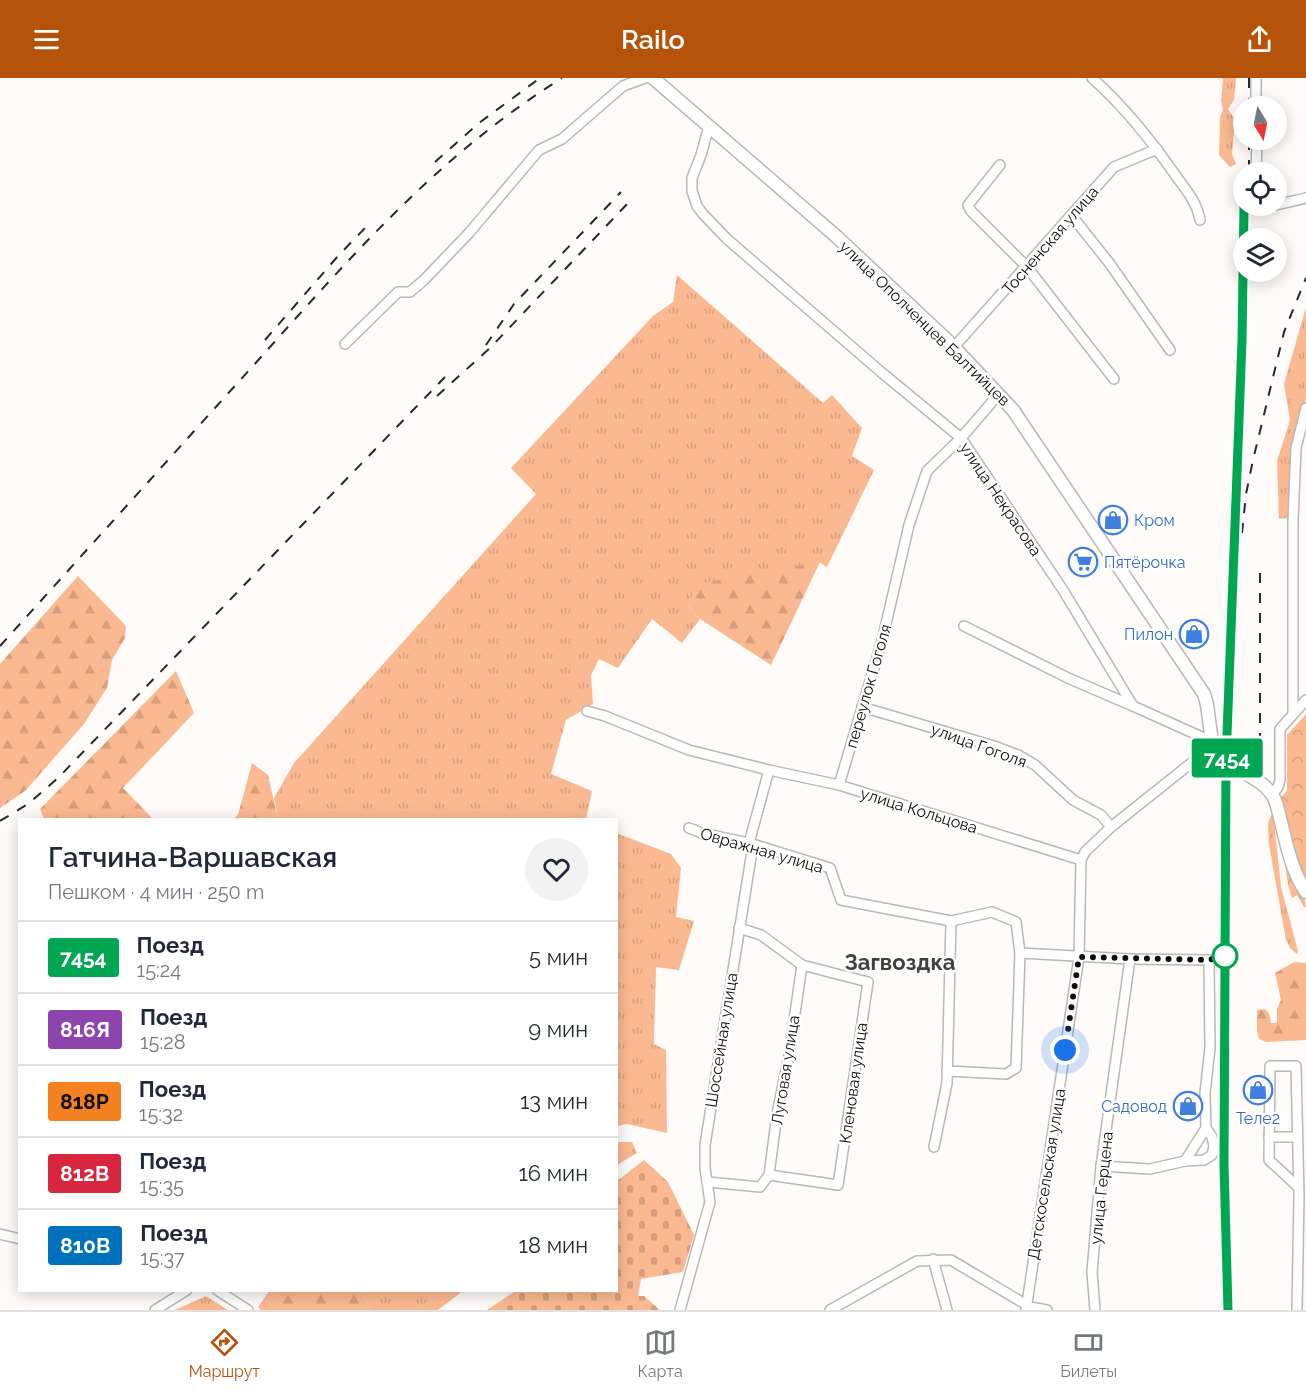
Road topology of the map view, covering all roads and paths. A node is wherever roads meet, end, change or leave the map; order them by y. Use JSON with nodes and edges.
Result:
{"nodes":[{"id":1,"x":645,"y":78,"type":"edge"},
{"id":2,"x":653,"y":78,"type":"edge"},
{"id":3,"x":1092,"y":78,"type":"edge"},
{"id":4,"x":1256,"y":78,"type":"edge"},
{"id":5,"x":1256,"y":96,"type":"edge"},
{"id":6,"x":709,"y":126,"type":"junction"},
{"id":7,"x":1157,"y":149,"type":"junction"},
{"id":8,"x":1000,"y":165,"type":"dead end"},
{"id":9,"x":1306,"y":198,"type":"edge"},
{"id":10,"x":1287,"y":202,"type":"edge"},
{"id":11,"x":1072,"y":216,"type":"junction"},
{"id":12,"x":1200,"y":220,"type":"dead end"},
{"id":13,"x":1027,"y":267,"type":"junction"},
{"id":14,"x":345,"y":344,"type":"dead end"},
{"id":15,"x":954,"y":347,"type":"junction"},
{"id":16,"x":1170,"y":350,"type":"dead end"},
{"id":17,"x":1114,"y":379,"type":"dead end"},
{"id":18,"x":999,"y":394,"type":"junction"},
{"id":19,"x":1306,"y":408,"type":"edge"},
{"id":20,"x":961,"y":438,"type":"junction"},
{"id":21,"x":964,"y":626,"type":"dead end"},
{"id":22,"x":1306,"y":700,"type":"edge"},
{"id":23,"x":862,"y":706,"type":"junction"},
{"id":24,"x":1133,"y":706,"type":"junction"},
{"id":25,"x":586,"y":711,"type":"dead end"},
{"id":26,"x":1293,"y":714,"type":"junction"},
{"id":27,"x":1213,"y":742,"type":"junction"},
{"id":28,"x":769,"y":770,"type":"junction"},
{"id":29,"x":838,"y":785,"type":"junction"},
{"id":30,"x":1272,"y":795,"type":"junction"},
{"id":31,"x":1111,"y":827,"type":"junction"},
{"id":32,"x":689,"y":828,"type":"dead end"},
{"id":33,"x":749,"y":843,"type":"junction"},
{"id":34,"x":1081,"y":860,"type":"junction"},
{"id":35,"x":1306,"y":892,"type":"edge"},
{"id":36,"x":951,"y":921,"type":"junction"},
{"id":37,"x":739,"y":928,"type":"junction"},
{"id":38,"x":1020,"y":952,"type":"junction"},
{"id":39,"x":1079,"y":957,"type":"junction"},
{"id":40,"x":1130,"y":959,"type":"junction"},
{"id":41,"x":802,"y":965,"type":"junction"},
{"id":42,"x":947,"y":1071,"type":"junction"},
{"id":43,"x":1206,"y":1128,"type":"junction"},
{"id":44,"x":1269,"y":1137,"type":"junction"},
{"id":45,"x":1296,"y":1137,"type":"junction"},
{"id":46,"x":934,"y":1147,"type":"dead end"},
{"id":47,"x":1191,"y":1158,"type":"junction"},
{"id":48,"x":1101,"y":1166,"type":"junction"},
{"id":49,"x":769,"y":1175,"type":"junction"},
{"id":50,"x":708,"y":1182,"type":"junction"},
{"id":51,"x":1300,"y":1193,"type":"edge"},
{"id":52,"x":0,"y":1234,"type":"edge"},
{"id":53,"x":18,"y":1238,"type":"edge"},
{"id":54,"x":933,"y":1259,"type":"junction"},
{"id":55,"x":184,"y":1292,"type":"edge"},
{"id":56,"x":220,"y":1292,"type":"edge"},
{"id":57,"x":1026,"y":1307,"type":"edge"},
{"id":58,"x":155,"y":1310,"type":"edge"},
{"id":59,"x":248,"y":1310,"type":"edge"},
{"id":60,"x":680,"y":1310,"type":"edge"},
{"id":61,"x":830,"y":1310,"type":"edge"},
{"id":62,"x":947,"y":1310,"type":"edge"},
{"id":63,"x":1047,"y":1310,"type":"edge"},
{"id":64,"x":1095,"y":1310,"type":"edge"},
{"id":65,"x":1298,"y":1310,"type":"edge"}],
"edges":[{"from":1,"to":14,"type":"street"},
{"from":2,"to":6,"type":"main road","name":"улица Ополченцев Балтийцев"},
{"from":3,"to":7,"type":"street"},
{"from":4,"to":5,"type":"street"},
{"from":6,"to":15,"type":"main road","name":"улица Ополченцев Балтийцев"},
{"from":6,"to":20,"type":"street","name":"улица Некрасова"},
{"from":7,"to":11,"type":"street","name":"Тосненская улица"},
{"from":7,"to":12,"type":"street"},
{"from":8,"to":13,"type":"street"},
{"from":9,"to":10,"type":"street"},
{"from":11,"to":13,"type":"street","name":"Тосненская улица"},
{"from":11,"to":16,"type":"street"},
{"from":13,"to":15,"type":"street","name":"Тосненская улица"},
{"from":13,"to":17,"type":"street"},
{"from":15,"to":18,"type":"main road","name":"улица Ополченцев Балтийцев"},
{"from":18,"to":20,"type":"street","name":"переулок Гоголя"},
{"from":18,"to":27,"type":"main road","name":"улица Ополченцев Балтийцев"},
{"from":19,"to":26,"type":"street"},
{"from":20,"to":23,"type":"street","name":"переулок Гоголя"},
{"from":20,"to":24,"type":"street","name":"улица Некрасова"},
{"from":21,"to":24,"type":"street"},
{"from":22,"to":26,"type":"street"},
{"from":23,"to":29,"type":"street","name":"переулок Гоголя"},
{"from":23,"to":31,"type":"street","name":"улица Гоголя"},
{"from":24,"to":27,"type":"street"},
{"from":25,"to":28,"type":"street","name":"улица Кольцова"},
{"from":26,"to":30,"type":"street"},
{"from":27,"to":30,"type":"main road"},
{"from":27,"to":31,"type":"street"},
{"from":28,"to":29,"type":"street","name":"улица Кольцова"},
{"from":28,"to":33,"type":"street","name":"Шоссейная улица"},
{"from":29,"to":34,"type":"street","name":"улица Кольцова"},
{"from":30,"to":35,"type":"main road"},
{"from":31,"to":34,"type":"street"},
{"from":32,"to":33,"type":"street","name":"Овражная улица"},
{"from":33,"to":36,"type":"street","name":"Овражная улица"},
{"from":33,"to":37,"type":"street","name":"Шоссейная улица"},
{"from":34,"to":39,"type":"street","name":"Детскосельская улица"},
{"from":36,"to":38,"type":"street","name":"Овражная улица"},
{"from":36,"to":42,"type":"street"},
{"from":37,"to":41,"type":"street"},
{"from":37,"to":50,"type":"street","name":"Шоссейная улица"},
{"from":38,"to":39,"type":"street"},
{"from":38,"to":42,"type":"street"},
{"from":39,"to":40,"type":"street"},
{"from":39,"to":57,"type":"street","name":"Детскосельская улица"},
{"from":40,"to":43,"type":"street"},
{"from":40,"to":48,"type":"street","name":"улица Герцена"},
{"from":41,"to":49,"type":"street","name":"Луговая улица"},
{"from":41,"to":49,"type":"street","name":"Кленовая улица"},
{"from":42,"to":46,"type":"street"},
{"from":43,"to":47,"type":"street"},
{"from":43,"to":47,"type":"street"},
{"from":44,"to":45,"type":"street"},
{"from":44,"to":45,"type":"street"},
{"from":44,"to":51,"type":"street"},
{"from":45,"to":51,"type":"street"},
{"from":47,"to":48,"type":"street"},
{"from":48,"to":64,"type":"street","name":"улица Герцена"},
{"from":49,"to":50,"type":"street"},
{"from":50,"to":60,"type":"street","name":"Шоссейная улица"},
{"from":51,"to":65,"type":"street"},
{"from":52,"to":53,"type":"street"},
{"from":54,"to":57,"type":"street"},
{"from":54,"to":61,"type":"street"},
{"from":54,"to":62,"type":"street"},
{"from":55,"to":58,"type":"street"},
{"from":56,"to":59,"type":"street"},
{"from":57,"to":63,"type":"street"}]}
